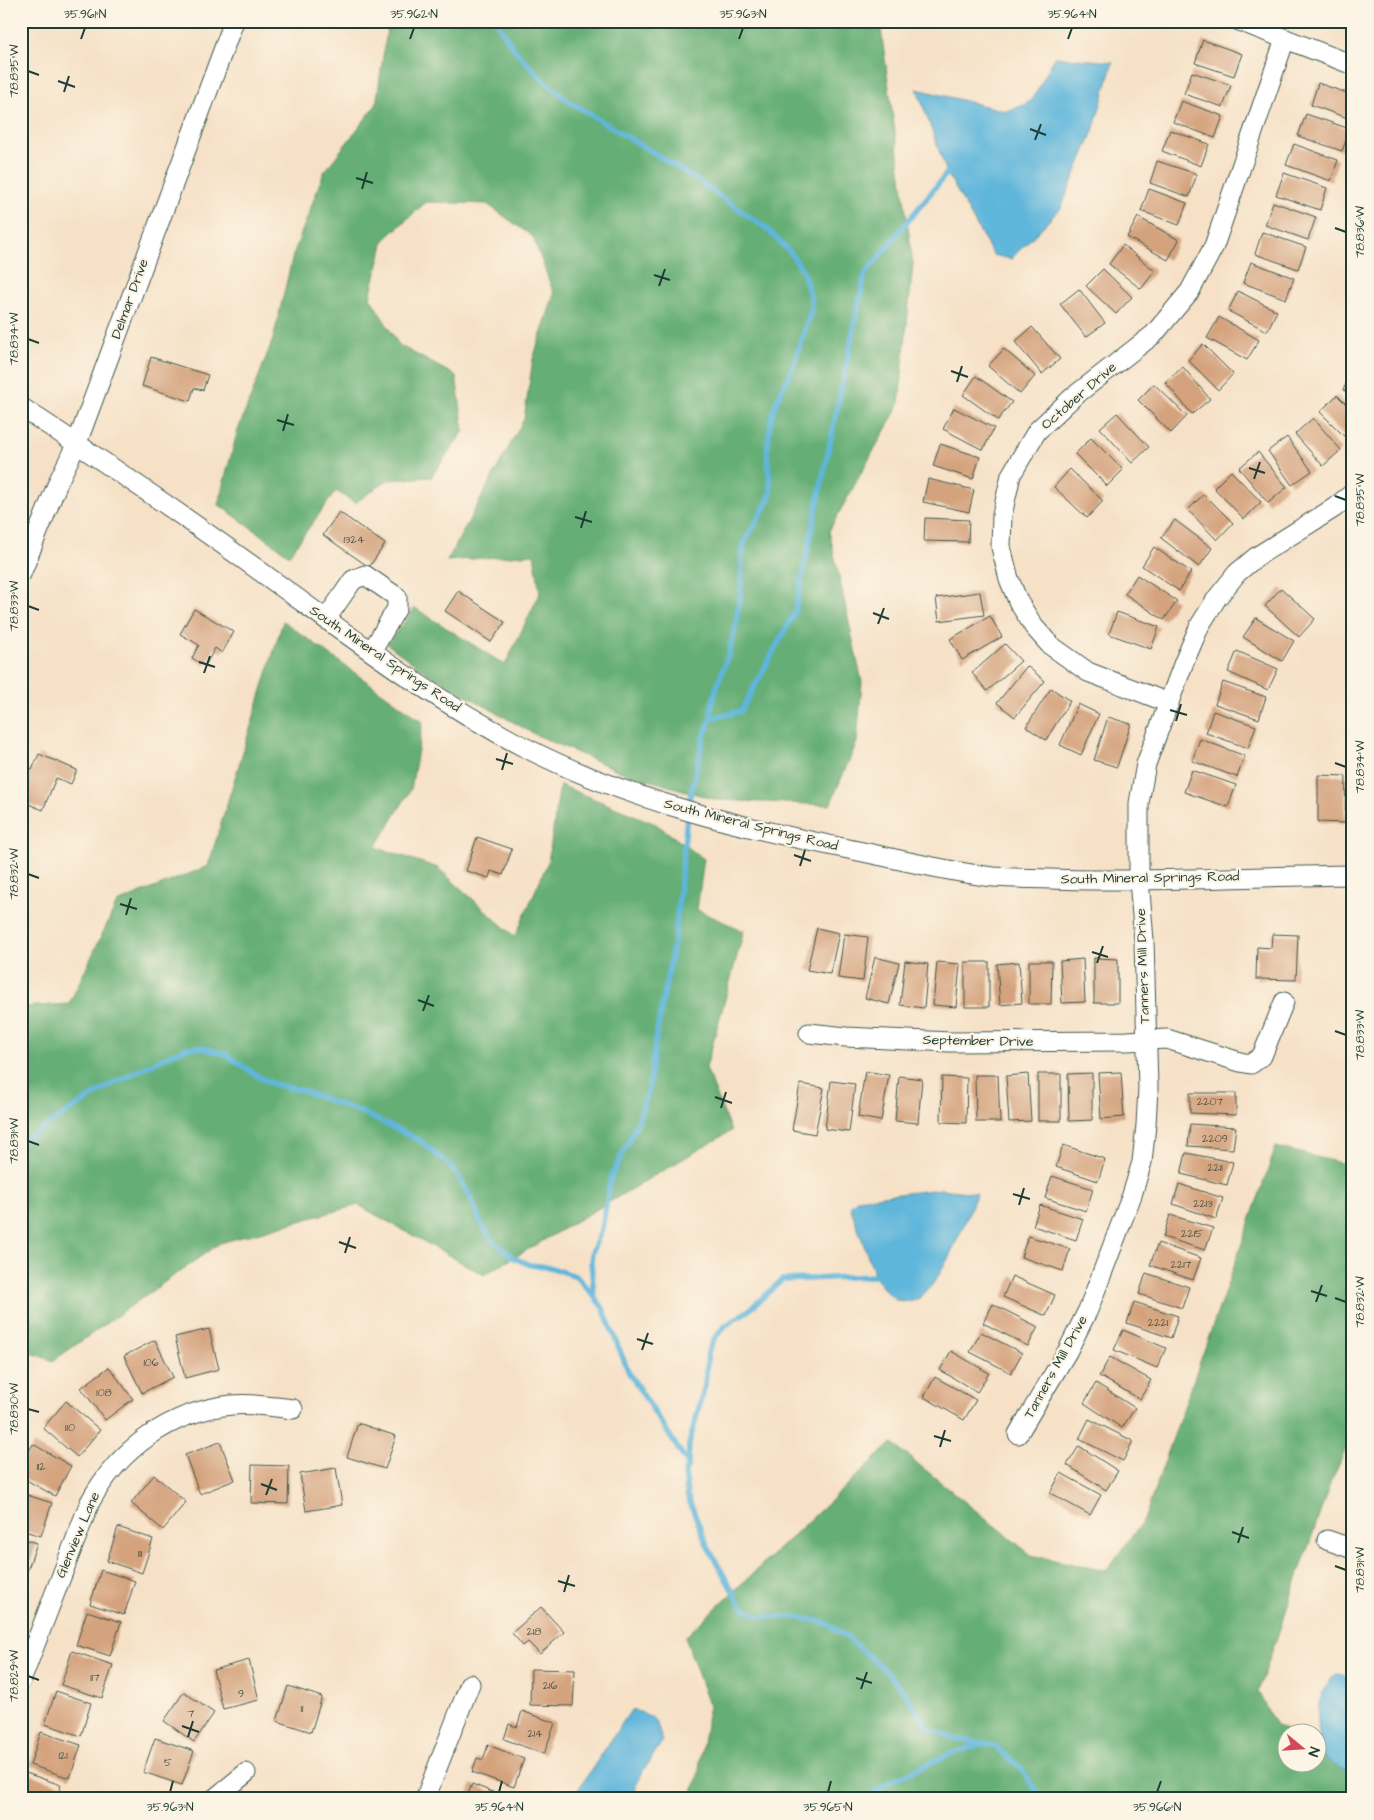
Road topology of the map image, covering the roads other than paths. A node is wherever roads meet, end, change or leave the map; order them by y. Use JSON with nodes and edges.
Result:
{"nodes":[{"id":1,"x":234,"y":21,"type":"edge"},
{"id":2,"x":1239,"y":21,"type":"edge"},
{"id":3,"x":1285,"y":39,"type":"junction"},
{"id":4,"x":1353,"y":65,"type":"edge"},
{"id":5,"x":21,"y":407,"type":"edge"},
{"id":6,"x":77,"y":443,"type":"junction"},
{"id":7,"x":1353,"y":493,"type":"edge"},
{"id":8,"x":21,"y":574,"type":"edge"},
{"id":9,"x":326,"y":619,"type":"junction"},
{"id":10,"x":372,"y":651,"type":"junction"},
{"id":11,"x":1169,"y":703,"type":"junction"},
{"id":12,"x":1353,"y":875,"type":"edge"},
{"id":13,"x":1139,"y":880,"type":"junction"},
{"id":14,"x":1284,"y":1002,"type":"dead end"},
{"id":15,"x":809,"y":1033,"type":"dead end"},
{"id":16,"x":1146,"y":1041,"type":"junction"},
{"id":17,"x":294,"y":1409,"type":"dead end"},
{"id":18,"x":1018,"y":1434,"type":"dead end"},
{"id":19,"x":1328,"y":1540,"type":"dead end"},
{"id":20,"x":1353,"y":1549,"type":"edge"},
{"id":21,"x":21,"y":1681,"type":"edge"},
{"id":22,"x":470,"y":1684,"type":"dead end"},
{"id":23,"x":246,"y":1773,"type":"dead end"},
{"id":24,"x":214,"y":1799,"type":"edge"},
{"id":25,"x":425,"y":1799,"type":"edge"}],
"edges":[{"from":1,"to":6,"type":"street","name":"Delmar Drive"},
{"from":2,"to":3,"type":"street"},
{"from":3,"to":4,"type":"street"},
{"from":3,"to":11,"type":"street","name":"October Drive"},
{"from":5,"to":6,"type":"street","name":"South Mineral Springs Road"},
{"from":6,"to":8,"type":"street","name":"Delmar Drive"},
{"from":6,"to":9,"type":"street","name":"South Mineral Springs Road"},
{"from":7,"to":11,"type":"street","name":"Tanners Mill Drive"},
{"from":9,"to":10,"type":"street","name":"South Mineral Springs Road"},
{"from":9,"to":10,"type":"street"},
{"from":10,"to":13,"type":"street","name":"South Mineral Springs Road"},
{"from":11,"to":13,"type":"street","name":"Tanners Mill Drive"},
{"from":12,"to":13,"type":"street","name":"South Mineral Springs Road"},
{"from":13,"to":16,"type":"street","name":"Tanners Mill Drive"},
{"from":14,"to":16,"type":"street","name":"September Drive"},
{"from":15,"to":16,"type":"street","name":"September Drive"},
{"from":16,"to":18,"type":"street","name":"Tanners Mill Drive"},
{"from":17,"to":21,"type":"street","name":"Glenview Lane"},
{"from":19,"to":20,"type":"street"},
{"from":22,"to":25,"type":"street"},
{"from":23,"to":24,"type":"street"}]}
